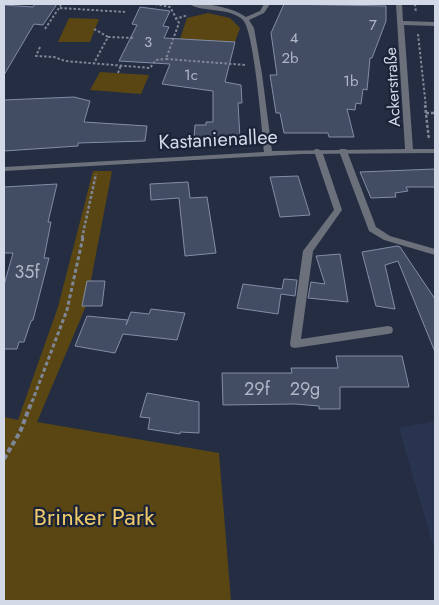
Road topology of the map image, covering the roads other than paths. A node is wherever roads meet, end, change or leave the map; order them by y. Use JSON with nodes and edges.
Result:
{"nodes":[{"id":1,"x":192,"y":4,"type":"edge"},
{"id":2,"x":267,"y":4,"type":"edge"},
{"id":3,"x":400,"y":4,"type":"edge"},
{"id":4,"x":246,"y":19,"type":"junction"},
{"id":5,"x":402,"y":23,"type":"junction"},
{"id":6,"x":435,"y":24,"type":"edge"},
{"id":7,"x":318,"y":151,"type":"junction"},
{"id":8,"x":342,"y":151,"type":"junction"},
{"id":9,"x":409,"y":151,"type":"junction"},
{"id":10,"x":433,"y":151,"type":"edge"},
{"id":11,"x":268,"y":153,"type":"junction"},
{"id":12,"x":4,"y":169,"type":"edge"},
{"id":13,"x":435,"y":252,"type":"edge"},
{"id":14,"x":388,"y":330,"type":"dead end"}],
"edges":[{"from":1,"to":4,"type":"street"},
{"from":2,"to":4,"type":"street"},
{"from":3,"to":5,"type":"street","name":"Ackerstraße"},
{"from":4,"to":11,"type":"street"},
{"from":5,"to":6,"type":"street","name":"Ackerstraße"},
{"from":5,"to":9,"type":"street","name":"Ackerstraße"},
{"from":7,"to":8,"type":"street","name":"Kastanienallee"},
{"from":7,"to":11,"type":"street","name":"Kastanienallee"},
{"from":7,"to":14,"type":"street"},
{"from":8,"to":9,"type":"street","name":"Kastanienallee"},
{"from":8,"to":13,"type":"street"},
{"from":9,"to":10,"type":"street","name":"Kastanienallee"},
{"from":11,"to":12,"type":"street","name":"Kastanienallee"}]}
